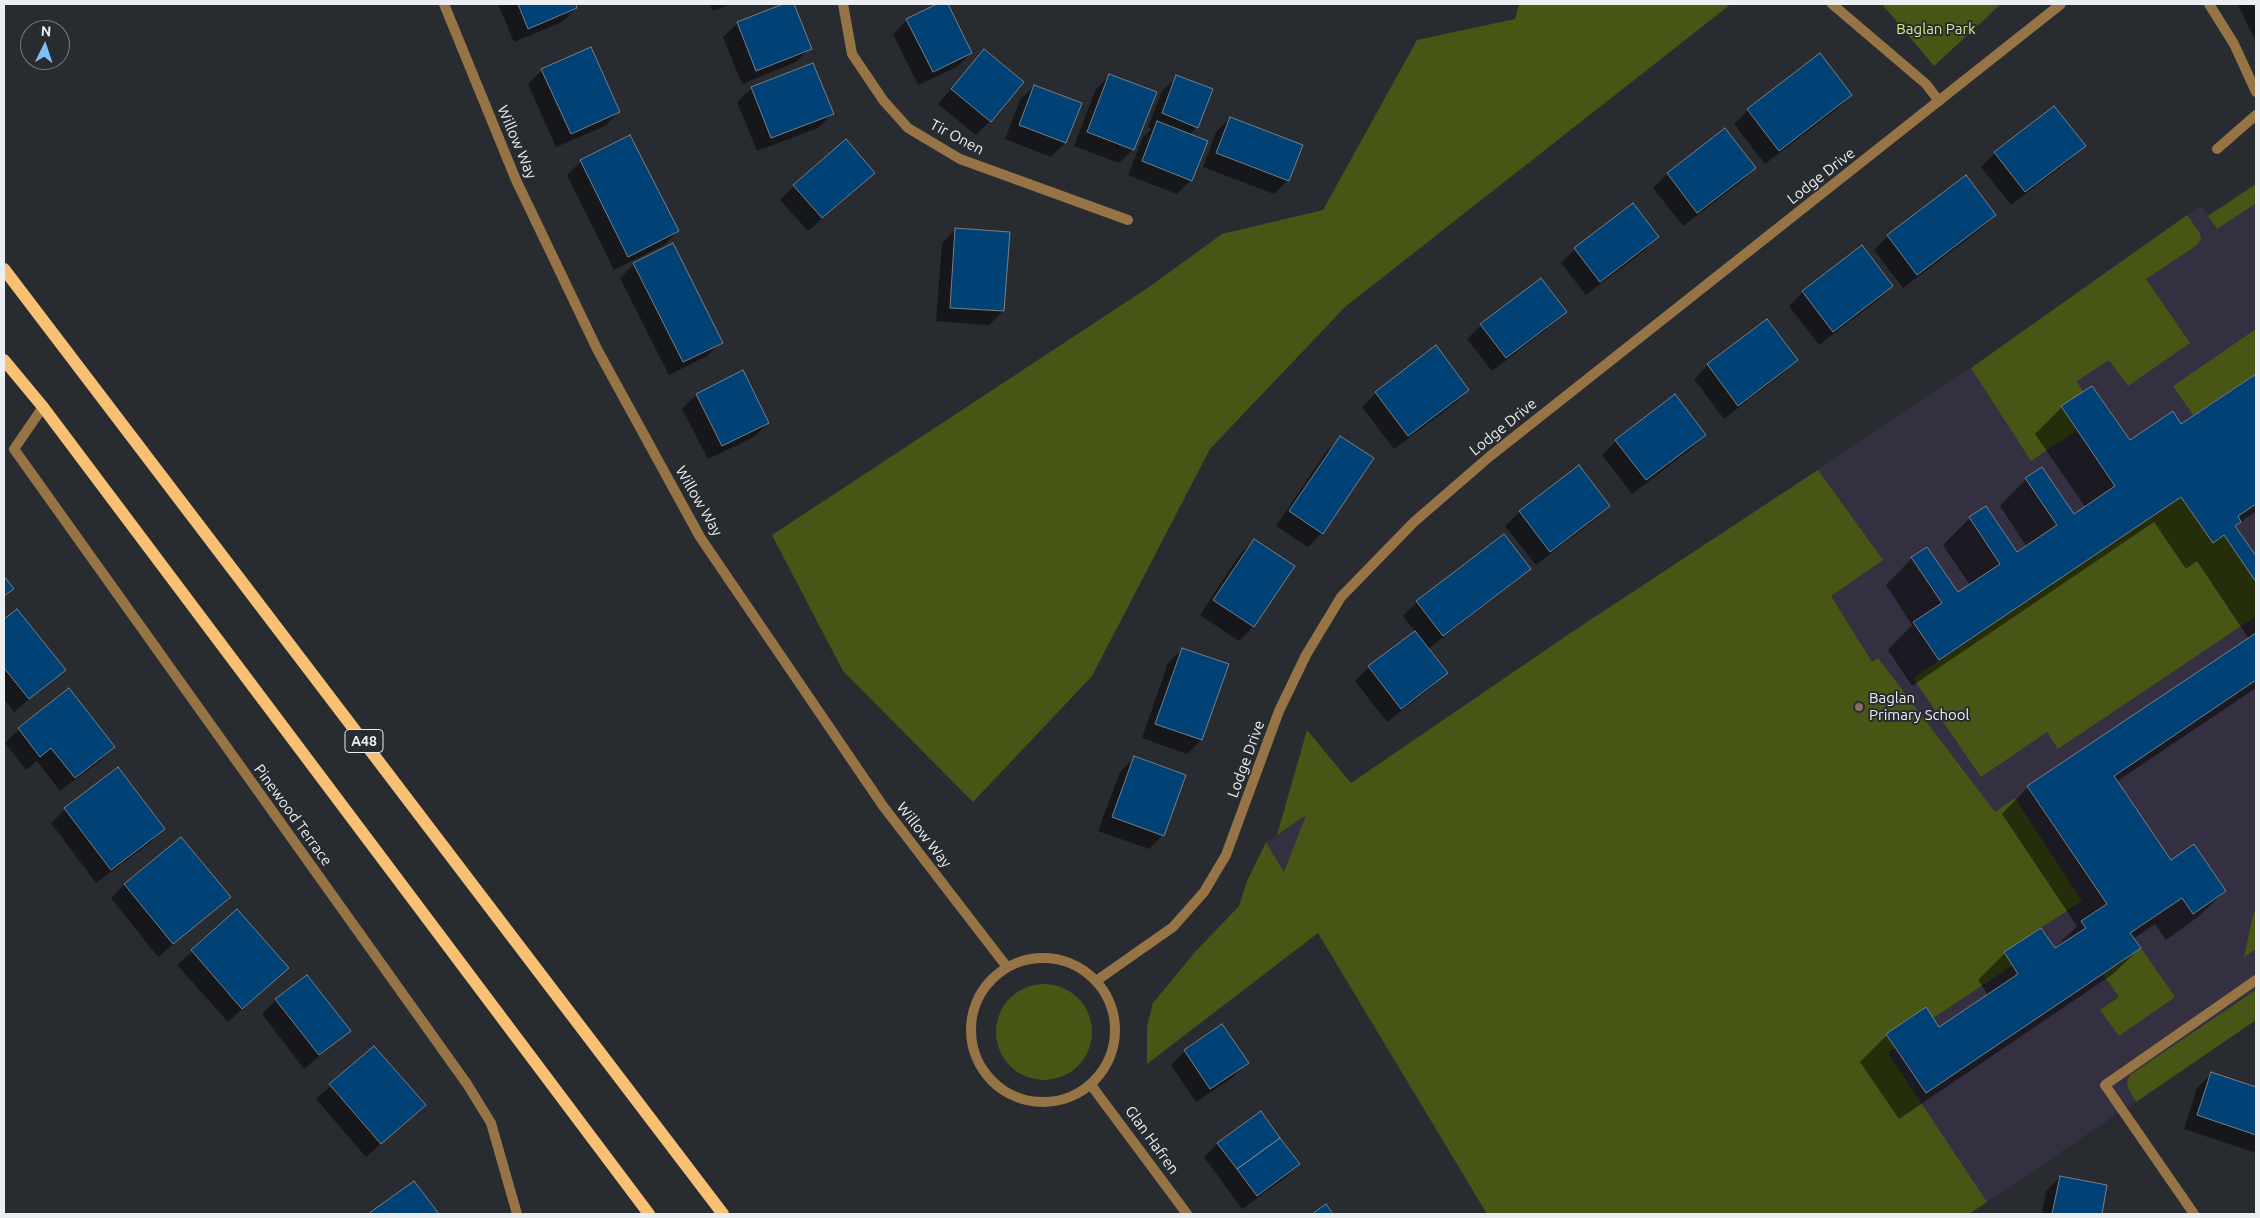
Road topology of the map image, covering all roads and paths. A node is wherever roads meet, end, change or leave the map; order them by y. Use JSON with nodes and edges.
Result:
{"nodes":[{"id":1,"x":444,"y":4,"type":"edge"},
{"id":2,"x":843,"y":4,"type":"edge"},
{"id":3,"x":1832,"y":4,"type":"edge"},
{"id":4,"x":2061,"y":4,"type":"edge"},
{"id":5,"x":2209,"y":4,"type":"edge"},
{"id":6,"x":2256,"y":92,"type":"edge"},
{"id":7,"x":1939,"y":101,"type":"junction"},
{"id":8,"x":2256,"y":115,"type":"edge"},
{"id":9,"x":2217,"y":149,"type":"dead end"},
{"id":10,"x":1128,"y":220,"type":"dead end"},
{"id":11,"x":4,"y":269,"type":"edge"},
{"id":12,"x":4,"y":360,"type":"edge"},
{"id":13,"x":44,"y":407,"type":"junction"},
{"id":14,"x":1007,"y":967,"type":"junction"},
{"id":15,"x":2256,"y":980,"type":"edge"},
{"id":16,"x":1096,"y":981,"type":"junction"},
{"id":17,"x":1091,"y":1085,"type":"junction"},
{"id":18,"x":518,"y":1214,"type":"edge"},
{"id":19,"x":649,"y":1214,"type":"edge"},
{"id":20,"x":723,"y":1214,"type":"edge"},
{"id":21,"x":1187,"y":1214,"type":"edge"},
{"id":22,"x":2194,"y":1214,"type":"edge"}],
"edges":[{"from":1,"to":14,"type":"street","name":"Willow Way"},
{"from":2,"to":10,"type":"street","name":"Tir Onen"},
{"from":3,"to":7,"type":"street"},
{"from":4,"to":7,"type":"street","name":"Lodge Drive"},
{"from":5,"to":6,"type":"street"},
{"from":7,"to":16,"type":"street","name":"Lodge Drive"},
{"from":8,"to":9,"type":"street"},
{"from":11,"to":20,"type":"main road","number":"A48"},
{"from":12,"to":13,"type":"main road"},
{"from":13,"to":18,"type":"street","name":"Pinewood Terrace"},
{"from":13,"to":19,"type":"main road"},
{"from":14,"to":16,"type":"street"},
{"from":14,"to":17,"type":"street"},
{"from":15,"to":22,"type":"street"},
{"from":16,"to":17,"type":"street"},
{"from":17,"to":21,"type":"street","name":"Glan Hafren"}]}
